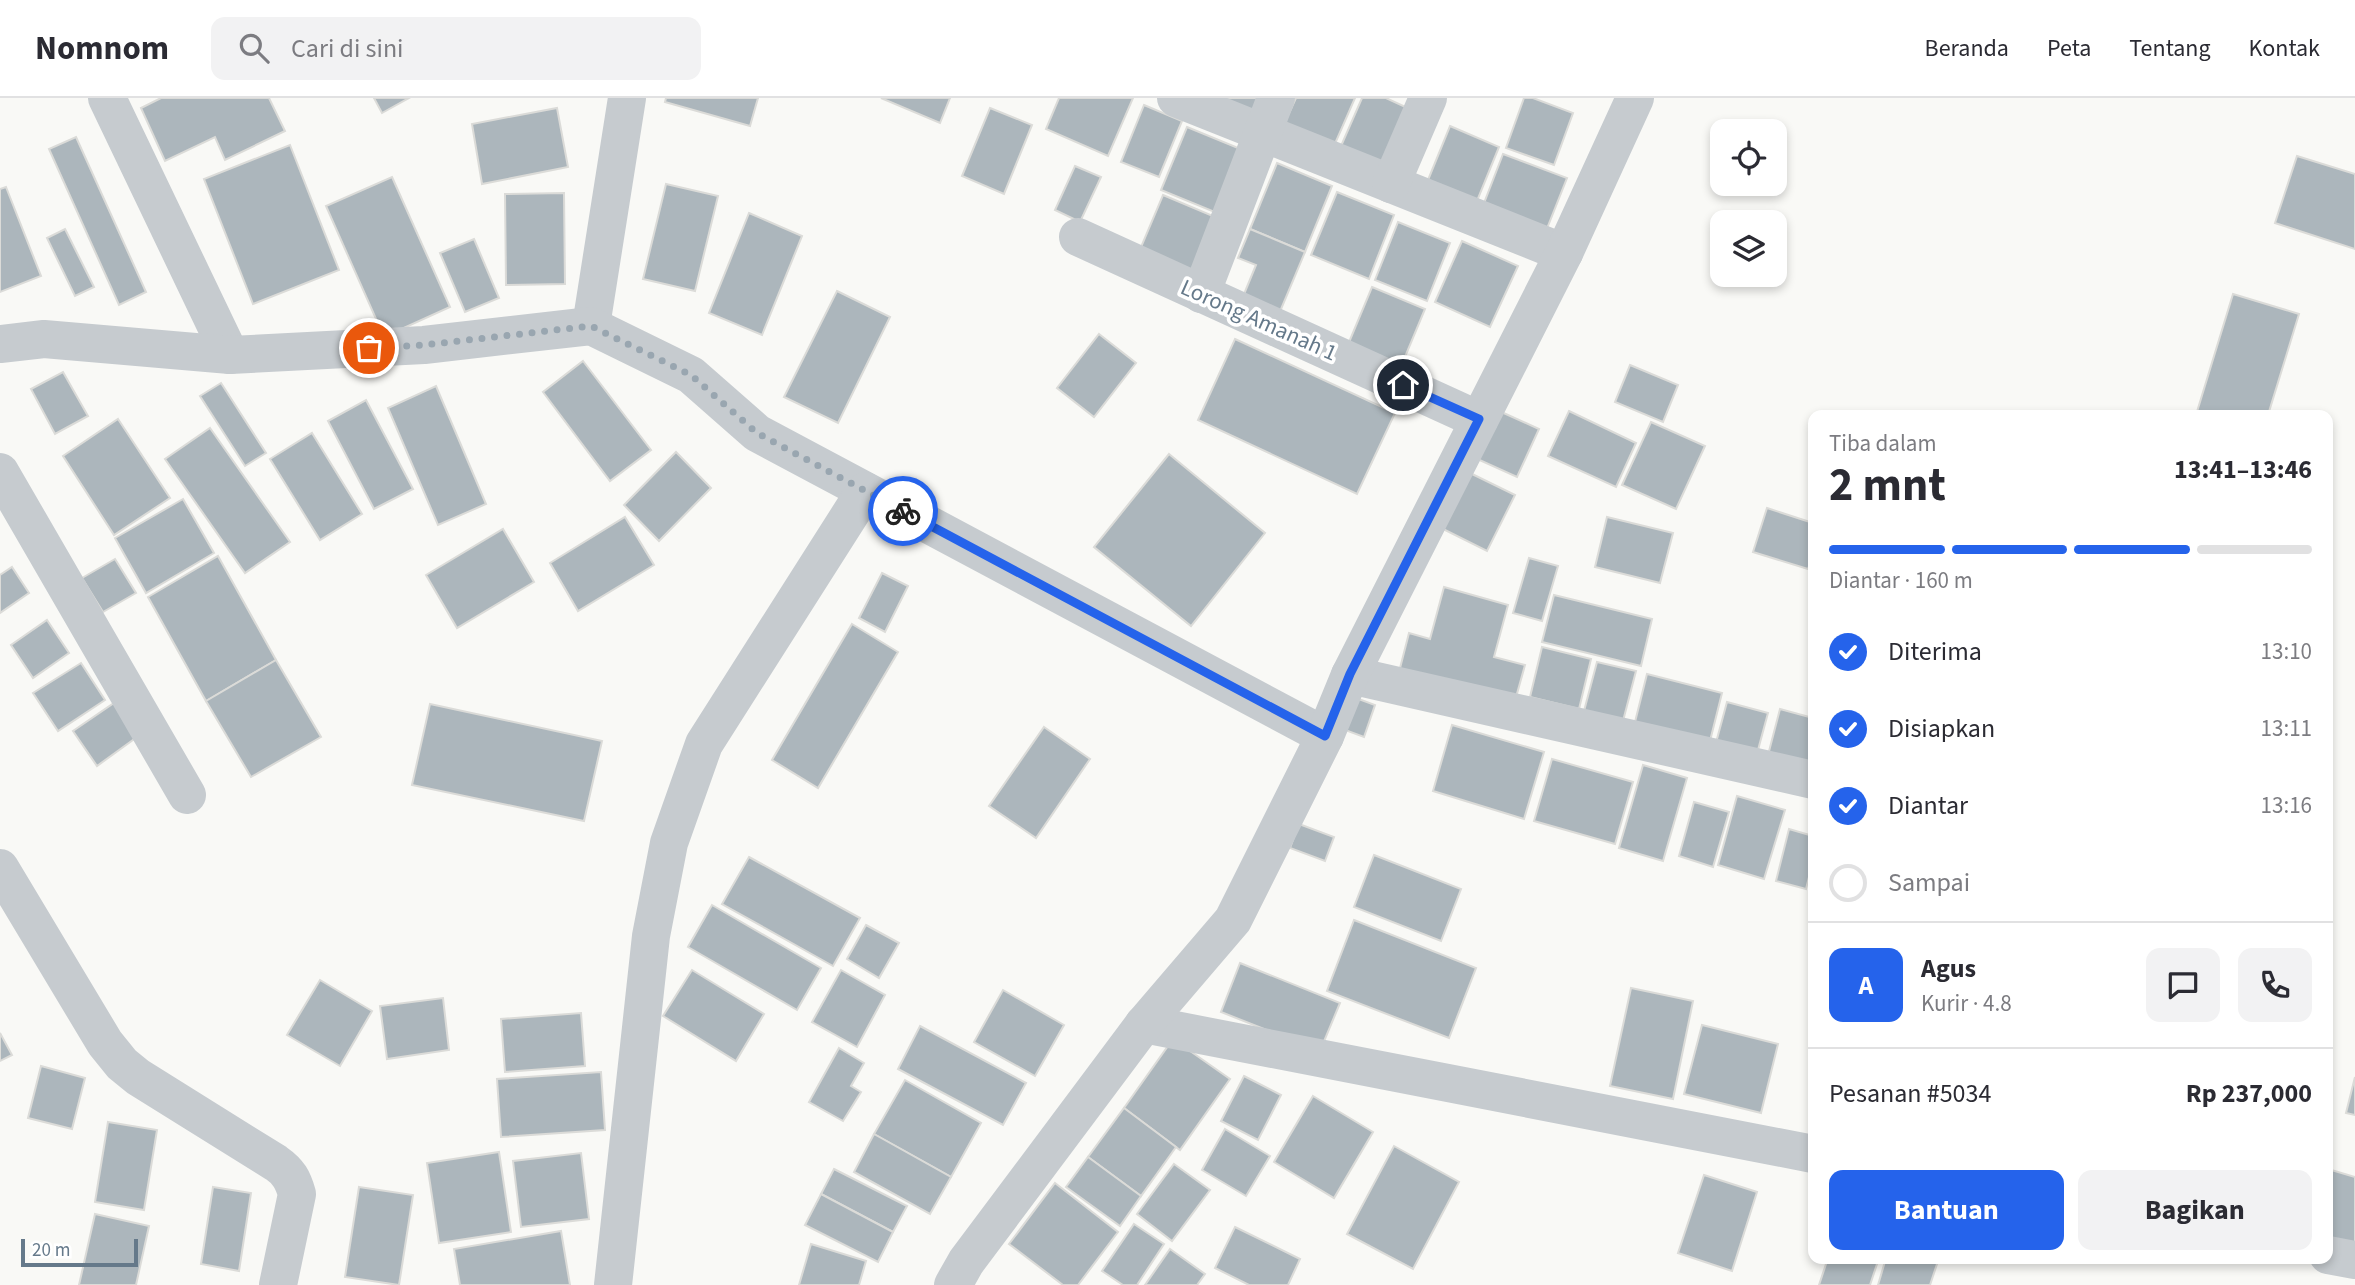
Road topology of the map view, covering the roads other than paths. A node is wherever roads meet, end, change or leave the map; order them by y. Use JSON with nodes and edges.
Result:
{"nodes":[{"id":1,"x":107,"y":98,"type":"edge"},
{"id":2,"x":627,"y":98,"type":"edge"},
{"id":3,"x":1176,"y":98,"type":"edge"},
{"id":4,"x":1429,"y":98,"type":"edge"},
{"id":5,"x":1635,"y":98,"type":"edge"},
{"id":6,"x":1269,"y":115,"type":"edge"},
{"id":7,"x":1391,"y":184,"type":"junction"},
{"id":8,"x":1078,"y":237,"type":"dead end"},
{"id":9,"x":1564,"y":253,"type":"junction"},
{"id":10,"x":1201,"y":294,"type":"junction"},
{"id":11,"x":591,"y":326,"type":"junction"},
{"id":12,"x":0,"y":344,"type":"edge"},
{"id":13,"x":230,"y":355,"type":"junction"},
{"id":14,"x":1479,"y":419,"type":"junction"},
{"id":15,"x":0,"y":472,"type":"edge"},
{"id":16,"x":865,"y":491,"type":"junction"},
{"id":17,"x":1350,"y":674,"type":"junction"},
{"id":18,"x":1325,"y":736,"type":"junction"},
{"id":19,"x":1808,"y":779,"type":"edge"},
{"id":20,"x":187,"y":795,"type":"dead end"},
{"id":21,"x":0,"y":868,"type":"edge"},
{"id":22,"x":1144,"y":1024,"type":"junction"},
{"id":23,"x":1808,"y":1153,"type":"edge"},
{"id":24,"x":2333,"y":1256,"type":"edge"},
{"id":25,"x":2355,"y":1260,"type":"edge"},
{"id":26,"x":278,"y":1285,"type":"edge"},
{"id":27,"x":613,"y":1285,"type":"edge"},
{"id":28,"x":953,"y":1285,"type":"edge"}],
"edges":[{"from":1,"to":13,"type":"street"},
{"from":2,"to":11,"type":"street"},
{"from":3,"to":6,"type":"street"},
{"from":4,"to":7,"type":"street"},
{"from":5,"to":9,"type":"street"},
{"from":6,"to":7,"type":"street"},
{"from":6,"to":10,"type":"street"},
{"from":7,"to":9,"type":"street"},
{"from":8,"to":10,"type":"street","name":"Lorong Amanah 1"},
{"from":9,"to":14,"type":"street"},
{"from":10,"to":14,"type":"street","name":"Lorong Amanah 1"},
{"from":11,"to":13,"type":"street"},
{"from":11,"to":16,"type":"street"},
{"from":12,"to":13,"type":"street"},
{"from":14,"to":17,"type":"street"},
{"from":15,"to":20,"type":"street"},
{"from":16,"to":18,"type":"street"},
{"from":16,"to":27,"type":"street"},
{"from":17,"to":18,"type":"street"},
{"from":17,"to":19,"type":"street"},
{"from":18,"to":22,"type":"street"},
{"from":21,"to":26,"type":"street"},
{"from":22,"to":23,"type":"street"},
{"from":22,"to":28,"type":"street"},
{"from":24,"to":25,"type":"street"}]}
